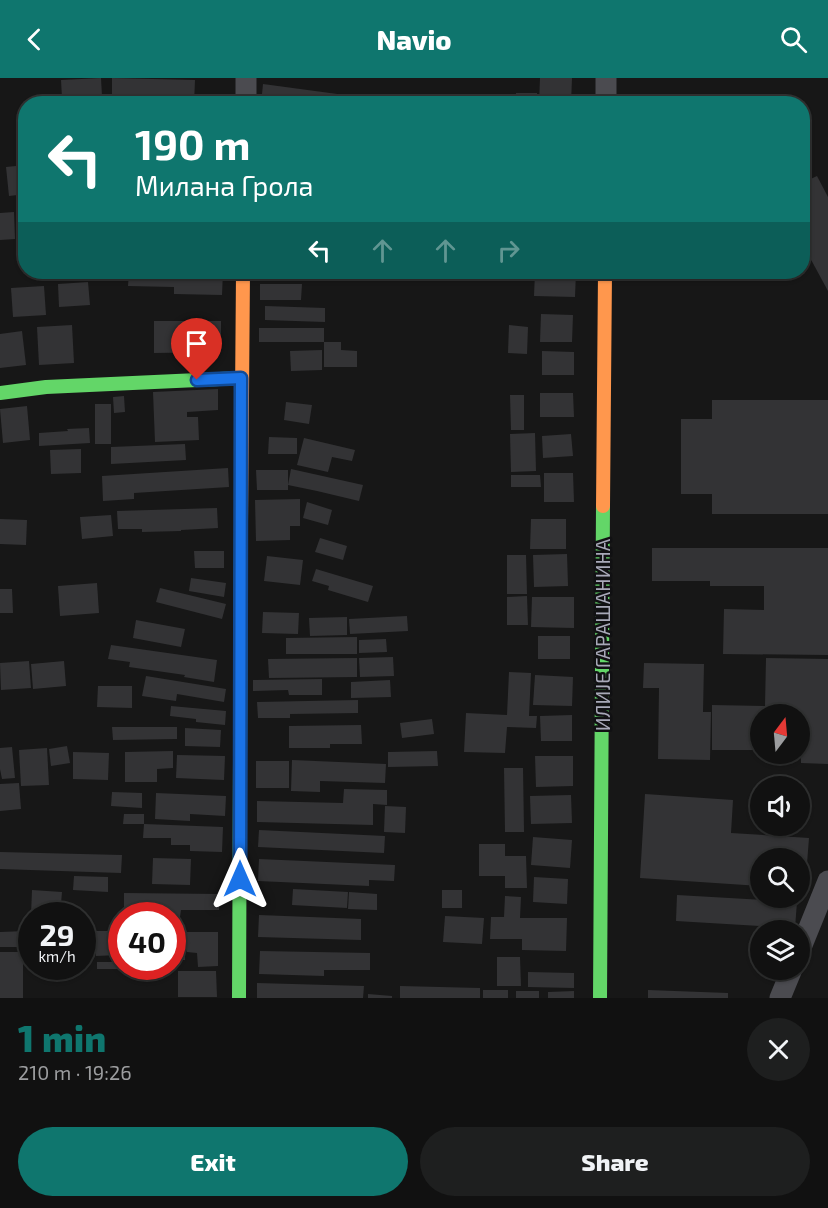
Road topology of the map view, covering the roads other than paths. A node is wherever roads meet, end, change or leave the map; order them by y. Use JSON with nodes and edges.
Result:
{"nodes":[{"id":1,"x":246,"y":78,"type":"edge"},
{"id":2,"x":606,"y":78,"type":"edge"},
{"id":3,"x":246,"y":96,"type":"edge"},
{"id":4,"x":606,"y":96,"type":"edge"},
{"id":5,"x":243,"y":279,"type":"edge"},
{"id":6,"x":605,"y":279,"type":"edge"},
{"id":7,"x":241,"y":378,"type":"junction"},
{"id":8,"x":0,"y":393,"type":"edge"},
{"id":9,"x":828,"y":880,"type":"edge"},
{"id":10,"x":810,"y":925,"type":"edge"},
{"id":11,"x":787,"y":980,"type":"edge"},
{"id":12,"x":239,"y":998,"type":"edge"},
{"id":13,"x":600,"y":998,"type":"edge"},
{"id":14,"x":780,"y":998,"type":"edge"}],
"edges":[{"from":1,"to":3,"type":"street"},
{"from":2,"to":4,"type":"street"},
{"from":5,"to":7,"type":"street"},
{"from":6,"to":13,"type":"street","name":"ИЛИЈЕ ГАРАШАНИНА"},
{"from":7,"to":8,"type":"street"},
{"from":7,"to":12,"type":"street"},
{"from":9,"to":10,"type":"street"},
{"from":11,"to":14,"type":"street"}]}
